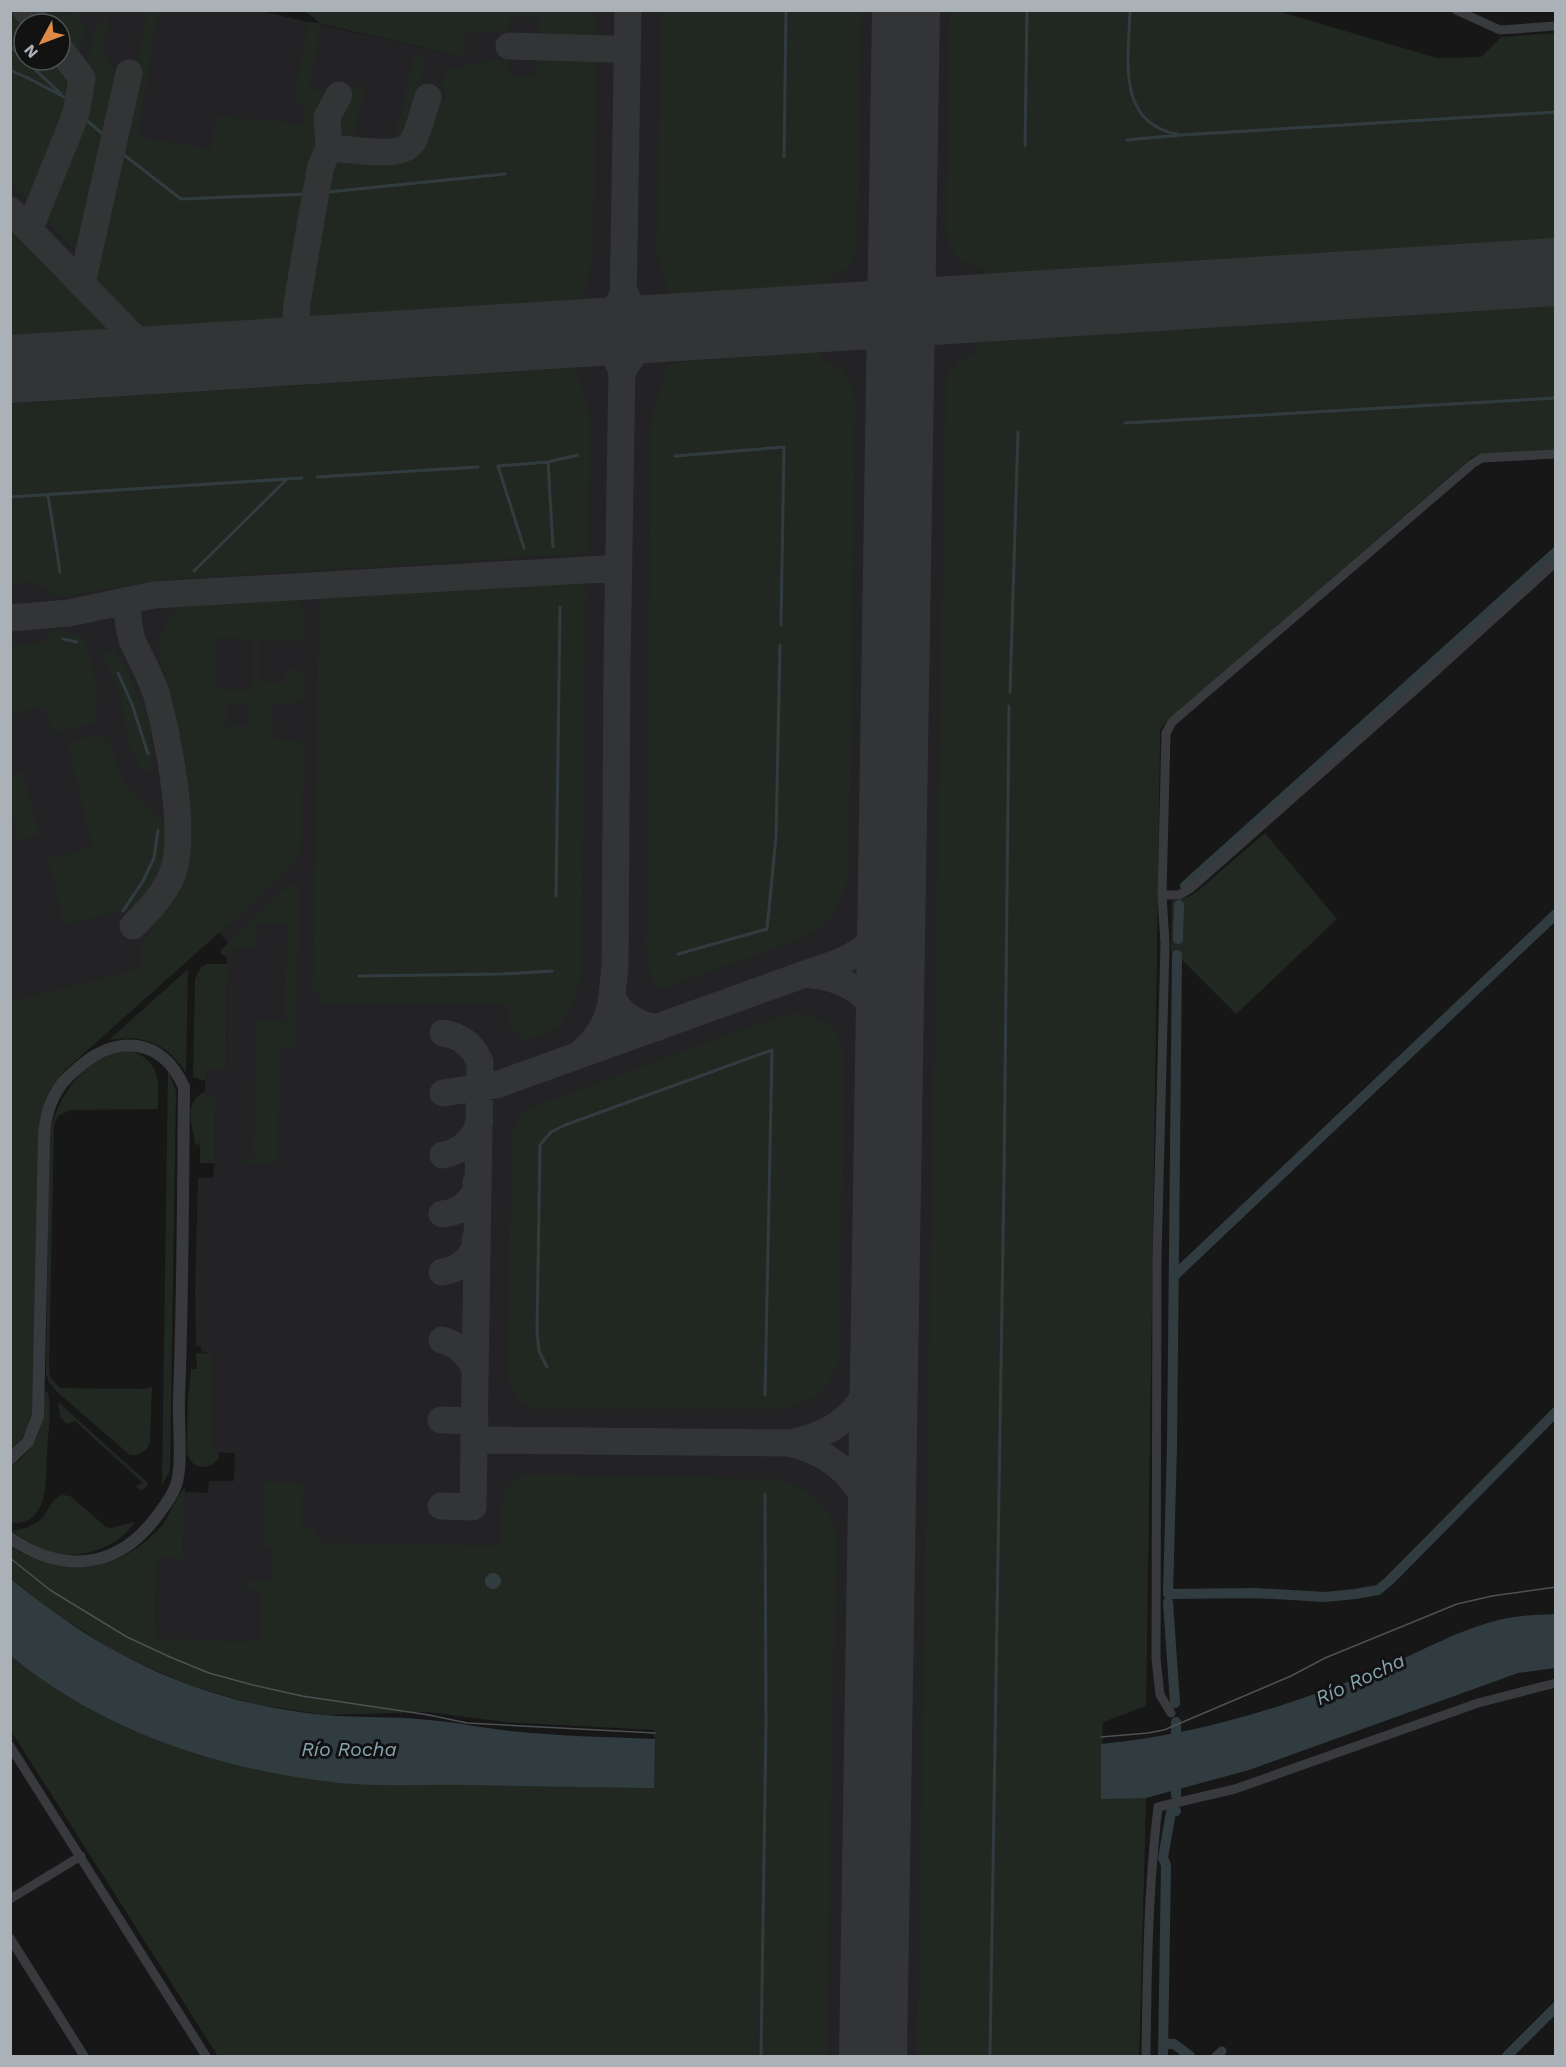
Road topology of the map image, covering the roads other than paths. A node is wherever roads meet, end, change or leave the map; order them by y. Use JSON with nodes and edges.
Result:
{"nodes":[{"id":1,"x":1456,"y":10,"type":"edge"},
{"id":2,"x":1556,"y":27,"type":"edge"},
{"id":3,"x":1556,"y":454,"type":"edge"},
{"id":4,"x":1556,"y":562,"type":"edge"},
{"id":5,"x":1162,"y":895,"type":"junction"},
{"id":6,"x":10,"y":1459,"type":"edge"},
{"id":7,"x":10,"y":1538,"type":"edge"},
{"id":8,"x":1556,"y":1683,"type":"edge"},
{"id":9,"x":1171,"y":1713,"type":"dead end"},
{"id":10,"x":10,"y":1746,"type":"edge"},
{"id":11,"x":81,"y":1856,"type":"junction"},
{"id":12,"x":10,"y":1899,"type":"edge"},
{"id":13,"x":10,"y":1938,"type":"edge"},
{"id":14,"x":84,"y":2056,"type":"edge"},
{"id":15,"x":206,"y":2056,"type":"edge"},
{"id":16,"x":1146,"y":2056,"type":"edge"}],
"edges":[{"from":1,"to":2,"type":"street"},
{"from":3,"to":5,"type":"street"},
{"from":4,"to":5,"type":"street"},
{"from":5,"to":9,"type":"street"},
{"from":6,"to":7,"type":"street"},
{"from":8,"to":16,"type":"street"},
{"from":10,"to":11,"type":"street"},
{"from":11,"to":12,"type":"street"},
{"from":11,"to":15,"type":"street"},
{"from":13,"to":14,"type":"street"}]}
